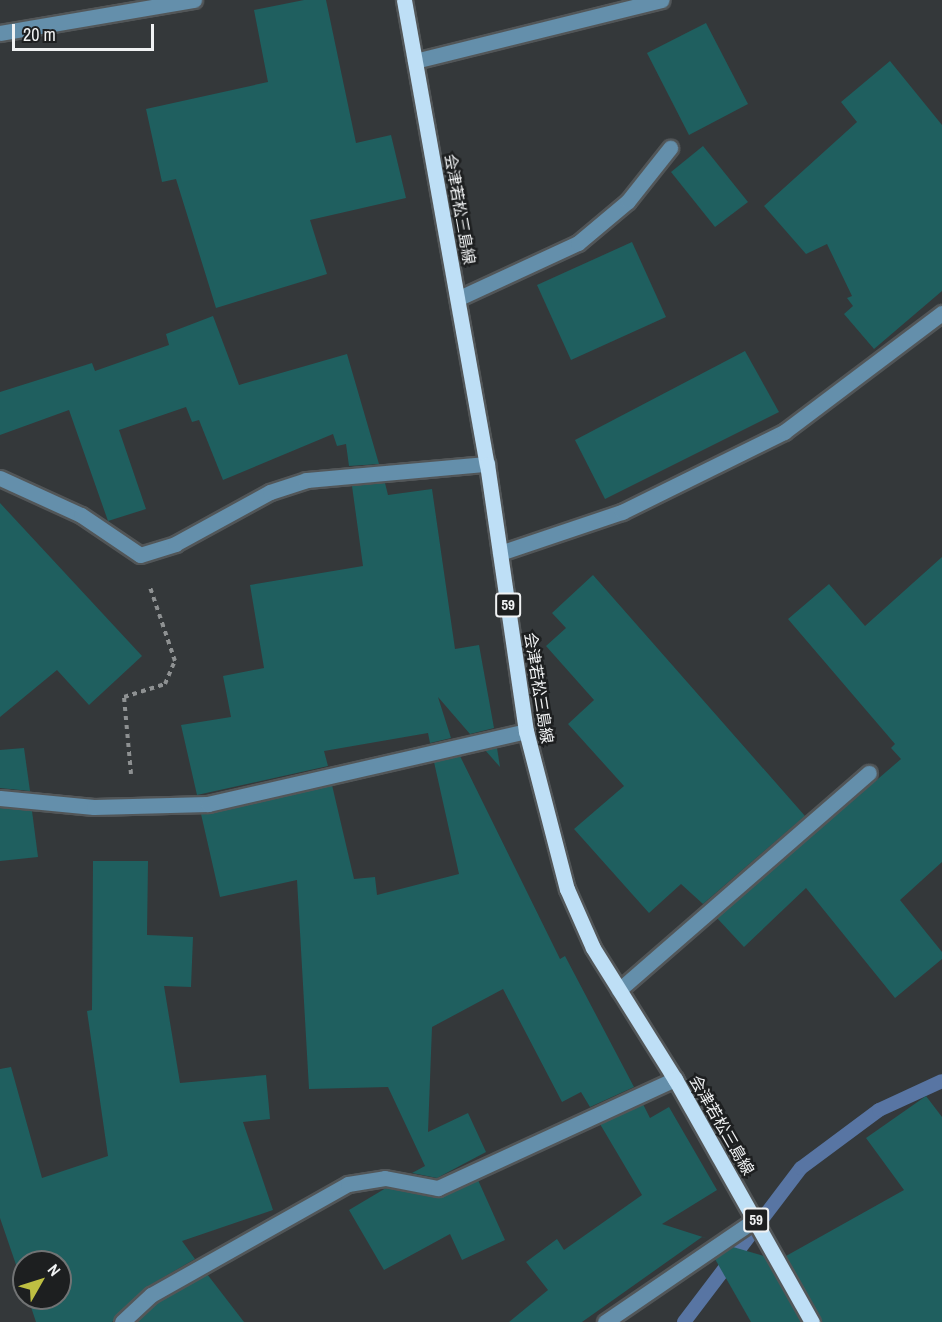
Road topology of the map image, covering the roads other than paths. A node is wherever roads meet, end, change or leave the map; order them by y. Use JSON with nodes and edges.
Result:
{"nodes":[{"id":1,"x":194,"y":0,"type":"edge"},
{"id":2,"x":404,"y":0,"type":"edge"},
{"id":3,"x":662,"y":0,"type":"edge"},
{"id":4,"x":0,"y":33,"type":"edge"},
{"id":5,"x":415,"y":61,"type":"junction"},
{"id":6,"x":670,"y":148,"type":"dead end"},
{"id":7,"x":459,"y":298,"type":"junction"},
{"id":8,"x":942,"y":313,"type":"edge"},
{"id":9,"x":487,"y":464,"type":"junction"},
{"id":10,"x":0,"y":478,"type":"edge"},
{"id":11,"x":500,"y":553,"type":"junction"},
{"id":12,"x":526,"y":731,"type":"junction"},
{"id":13,"x":869,"y":773,"type":"dead end"},
{"id":14,"x":0,"y":798,"type":"edge"},
{"id":15,"x":619,"y":990,"type":"junction"},
{"id":16,"x":675,"y":1079,"type":"junction"},
{"id":17,"x":756,"y":1219,"type":"junction"},
{"id":18,"x":122,"y":1322,"type":"edge"},
{"id":19,"x":605,"y":1322,"type":"edge"},
{"id":20,"x":812,"y":1322,"type":"edge"}],
"edges":[{"from":1,"to":4,"type":"street"},
{"from":2,"to":5,"type":"main road","name":"会津若松三島線","number":"59"},
{"from":3,"to":5,"type":"street"},
{"from":5,"to":7,"type":"main road","name":"会津若松三島線","number":"59"},
{"from":6,"to":7,"type":"street"},
{"from":7,"to":9,"type":"main road","name":"会津若松三島線","number":"59"},
{"from":8,"to":11,"type":"street"},
{"from":9,"to":10,"type":"street"},
{"from":9,"to":11,"type":"main road","name":"会津若松三島線","number":"59"},
{"from":11,"to":12,"type":"main road","name":"会津若松三島線","number":"59"},
{"from":12,"to":14,"type":"street"},
{"from":12,"to":15,"type":"main road","name":"会津若松三島線","number":"59"},
{"from":13,"to":15,"type":"street"},
{"from":15,"to":16,"type":"main road","name":"会津若松三島線","number":"59"},
{"from":16,"to":17,"type":"main road","name":"会津若松三島線","number":"59"},
{"from":16,"to":18,"type":"street"},
{"from":17,"to":19,"type":"street"},
{"from":17,"to":20,"type":"main road","name":"会津若松三島線","number":"59"}]}
